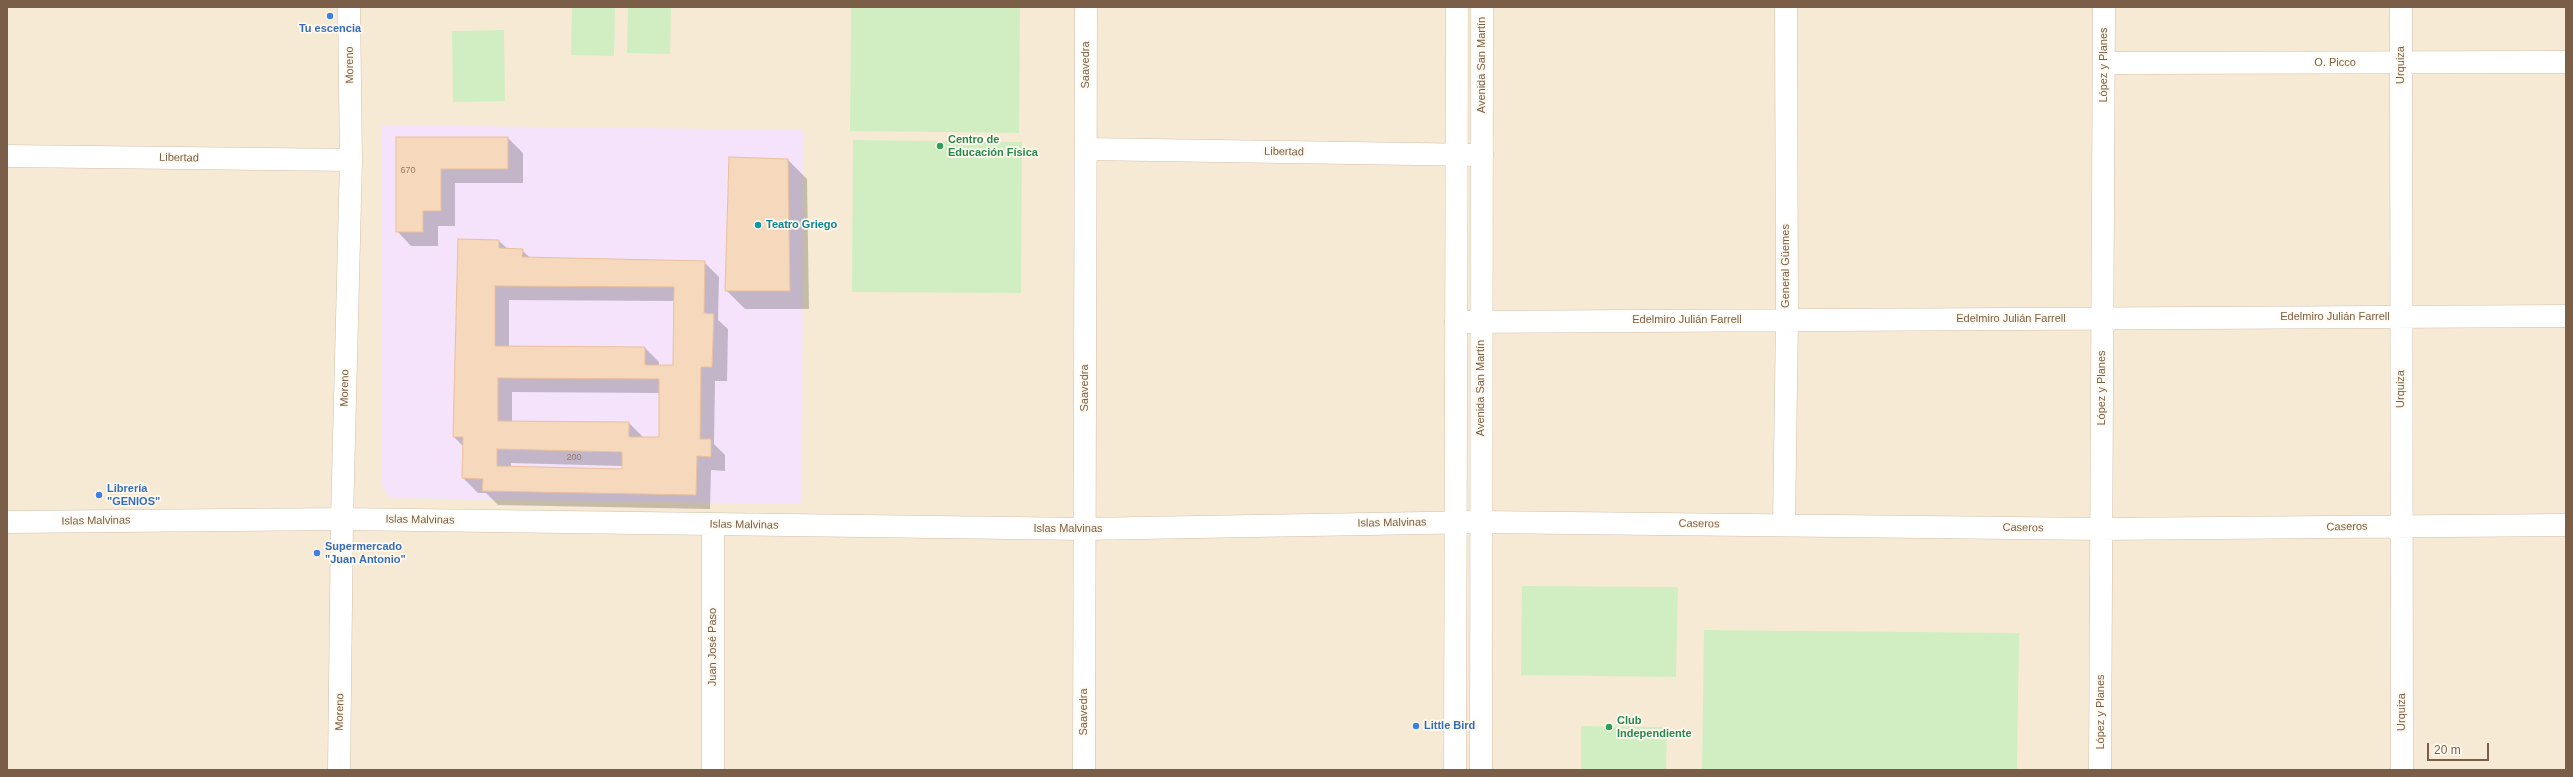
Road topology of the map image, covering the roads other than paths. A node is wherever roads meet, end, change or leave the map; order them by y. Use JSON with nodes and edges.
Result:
{"nodes":[{"id":1,"x":349,"y":7,"type":"edge"},
{"id":2,"x":1086,"y":7,"type":"edge"},
{"id":3,"x":1456,"y":7,"type":"edge"},
{"id":4,"x":1482,"y":7,"type":"edge"},
{"id":5,"x":1786,"y":7,"type":"edge"},
{"id":6,"x":2104,"y":7,"type":"edge"},
{"id":7,"x":2401,"y":7,"type":"edge"},
{"id":8,"x":2401,"y":62,"type":"junction"},
{"id":9,"x":2566,"y":62,"type":"edge"},
{"id":10,"x":2104,"y":64,"type":"junction"},
{"id":11,"x":1086,"y":149,"type":"junction"},
{"id":12,"x":1456,"y":155,"type":"junction"},
{"id":13,"x":1482,"y":155,"type":"junction"},
{"id":14,"x":7,"y":156,"type":"edge"},
{"id":15,"x":351,"y":160,"type":"junction"},
{"id":16,"x":2566,"y":316,"type":"edge"},
{"id":17,"x":2401,"y":317,"type":"junction"},
{"id":18,"x":2102,"y":318,"type":"junction"},
{"id":19,"x":1787,"y":320,"type":"junction"},
{"id":20,"x":1481,"y":321,"type":"junction"},
{"id":21,"x":1456,"y":322,"type":"junction"},
{"id":22,"x":342,"y":519,"type":"junction"},
{"id":23,"x":7,"y":522,"type":"edge"},
{"id":24,"x":1456,"y":522,"type":"junction"},
{"id":25,"x":1481,"y":522,"type":"junction"},
{"id":26,"x":713,"y":524,"type":"junction"},
{"id":27,"x":1784,"y":524,"type":"junction"},
{"id":28,"x":2566,"y":525,"type":"edge"},
{"id":29,"x":2402,"y":526,"type":"junction"},
{"id":30,"x":1084,"y":529,"type":"junction"},
{"id":31,"x":2102,"y":529,"type":"junction"},
{"id":32,"x":339,"y":770,"type":"edge"},
{"id":33,"x":713,"y":770,"type":"edge"},
{"id":34,"x":1084,"y":770,"type":"edge"},
{"id":35,"x":1455,"y":770,"type":"edge"},
{"id":36,"x":1480,"y":770,"type":"edge"},
{"id":37,"x":2100,"y":770,"type":"edge"},
{"id":38,"x":2402,"y":770,"type":"edge"}],
"edges":[{"from":1,"to":15,"type":"street","name":"Moreno"},
{"from":2,"to":11,"type":"street","name":"Saavedra"},
{"from":3,"to":12,"type":"street"},
{"from":4,"to":13,"type":"street","name":"Avenida San Martín"},
{"from":5,"to":19,"type":"street","name":"General Güemes"},
{"from":6,"to":10,"type":"street","name":"López y Planes"},
{"from":7,"to":8,"type":"street","name":"Urquiza"},
{"from":8,"to":9,"type":"street","name":"O. Picco"},
{"from":8,"to":10,"type":"street","name":"O. Picco"},
{"from":8,"to":17,"type":"street","name":"Urquiza"},
{"from":10,"to":18,"type":"street","name":"López y Planes"},
{"from":11,"to":12,"type":"street","name":"Libertad"},
{"from":11,"to":30,"type":"street","name":"Saavedra"},
{"from":12,"to":13,"type":"street","name":"Libertad"},
{"from":12,"to":21,"type":"street"},
{"from":13,"to":20,"type":"street","name":"Avenida San Martín"},
{"from":14,"to":15,"type":"street","name":"Libertad"},
{"from":15,"to":22,"type":"street","name":"Moreno"},
{"from":16,"to":17,"type":"street","name":"Edelmiro Julián Farrell"},
{"from":17,"to":18,"type":"street","name":"Edelmiro Julián Farrell"},
{"from":17,"to":29,"type":"street","name":"Urquiza"},
{"from":18,"to":19,"type":"street","name":"Edelmiro Julián Farrell"},
{"from":18,"to":31,"type":"street","name":"López y Planes"},
{"from":19,"to":20,"type":"street","name":"Edelmiro Julián Farrell"},
{"from":19,"to":27,"type":"street","name":"General Güemes"},
{"from":20,"to":21,"type":"street","name":"Edelmiro Julián Farrell"},
{"from":20,"to":25,"type":"street","name":"Avenida San Martín"},
{"from":21,"to":24,"type":"street"},
{"from":22,"to":23,"type":"street","name":"Islas Malvinas"},
{"from":22,"to":26,"type":"street","name":"Islas Malvinas"},
{"from":22,"to":32,"type":"street","name":"Moreno"},
{"from":24,"to":25,"type":"street","name":"Islas Malvinas"},
{"from":24,"to":30,"type":"street","name":"Islas Malvinas"},
{"from":24,"to":35,"type":"street"},
{"from":25,"to":27,"type":"street","name":"Caseros"},
{"from":25,"to":36,"type":"street","name":"Avenida San Martín"},
{"from":26,"to":30,"type":"street","name":"Islas Malvinas"},
{"from":26,"to":33,"type":"street","name":"Juan José Paso"},
{"from":27,"to":31,"type":"street","name":"Caseros"},
{"from":28,"to":29,"type":"street","name":"Caseros"},
{"from":29,"to":31,"type":"street","name":"Caseros"},
{"from":29,"to":38,"type":"street","name":"Urquiza"},
{"from":30,"to":34,"type":"street","name":"Saavedra"},
{"from":31,"to":37,"type":"street","name":"López y Planes"}]}
